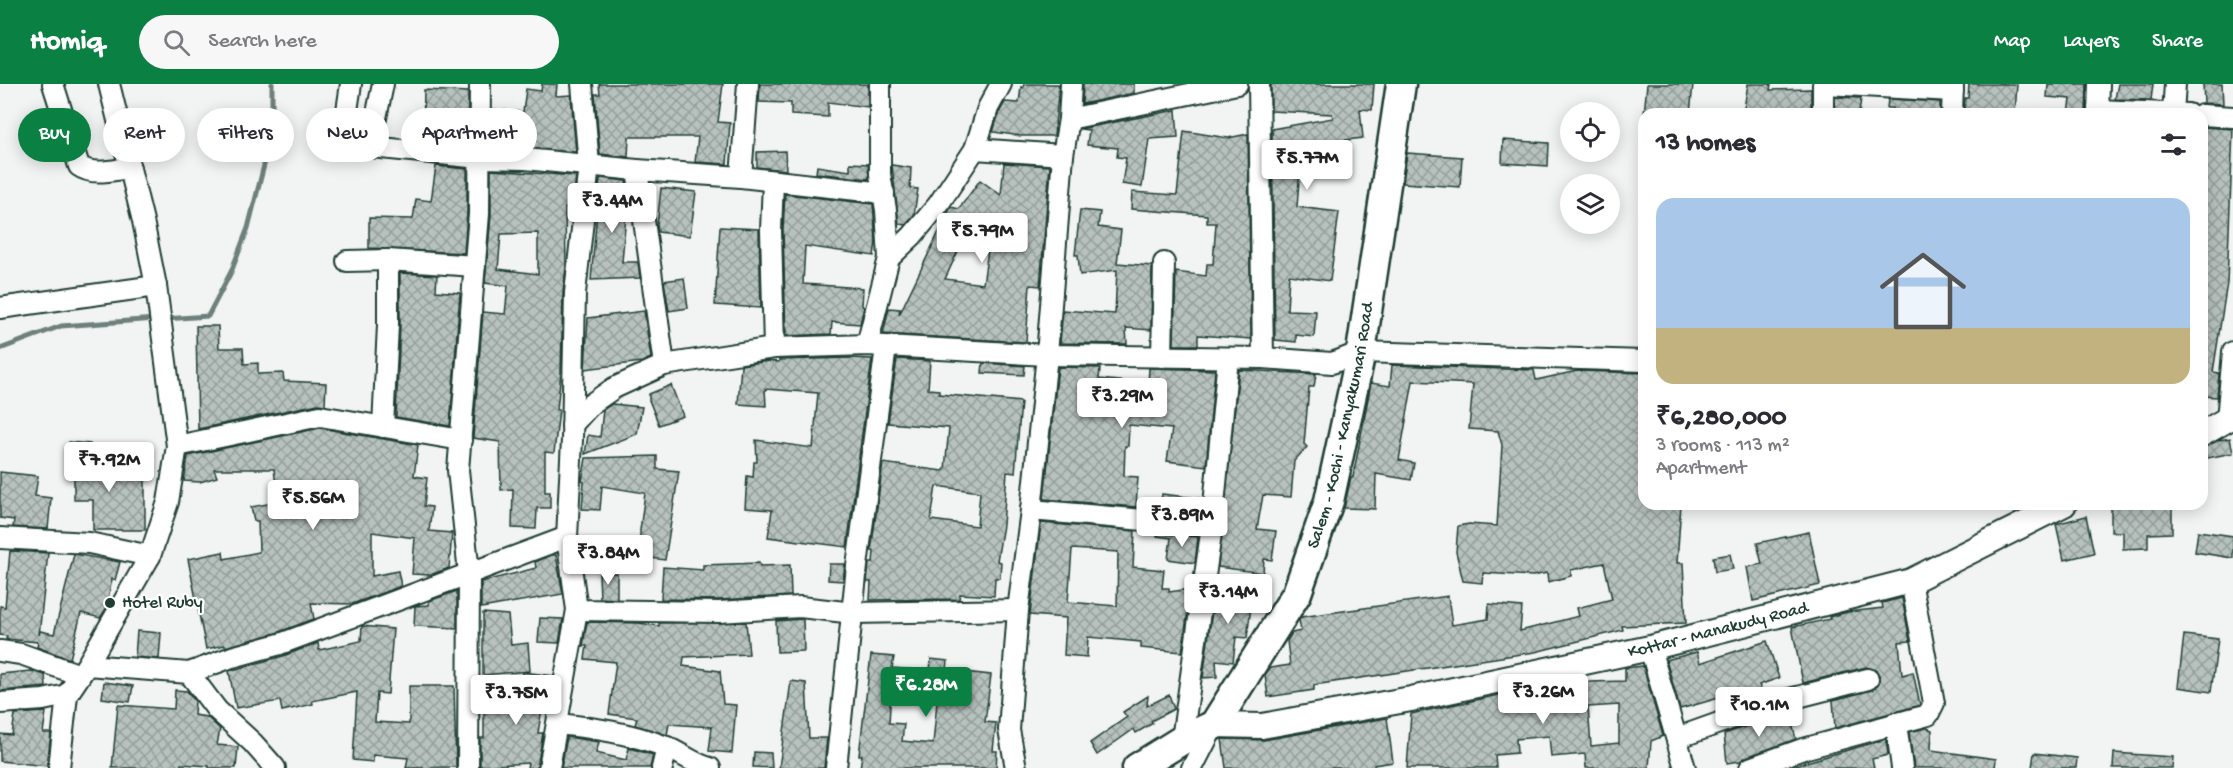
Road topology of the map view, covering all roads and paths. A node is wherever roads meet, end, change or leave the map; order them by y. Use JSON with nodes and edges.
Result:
{"nodes":[{"id":1,"x":53,"y":84,"type":"edge"},
{"id":2,"x":109,"y":84,"type":"edge"},
{"id":3,"x":351,"y":84,"type":"edge"},
{"id":4,"x":383,"y":84,"type":"edge"},
{"id":5,"x":480,"y":84,"type":"edge"},
{"id":6,"x":582,"y":84,"type":"edge"},
{"id":7,"x":748,"y":84,"type":"edge"},
{"id":8,"x":880,"y":84,"type":"edge"},
{"id":9,"x":1001,"y":84,"type":"edge"},
{"id":10,"x":1071,"y":84,"type":"edge"},
{"id":11,"x":1259,"y":84,"type":"edge"},
{"id":12,"x":1401,"y":84,"type":"edge"},
{"id":13,"x":1825,"y":84,"type":"edge"},
{"id":14,"x":2099,"y":84,"type":"edge"},
{"id":15,"x":2175,"y":84,"type":"edge"},
{"id":16,"x":1230,"y":85,"type":"edge"},
{"id":17,"x":1953,"y":88,"type":"edge"},
{"id":18,"x":347,"y":108,"type":"edge"},
{"id":19,"x":378,"y":108,"type":"edge"},
{"id":20,"x":480,"y":108,"type":"edge"},
{"id":21,"x":1823,"y":108,"type":"edge"},
{"id":22,"x":1952,"y":108,"type":"edge"},
{"id":23,"x":2098,"y":108,"type":"edge"},
{"id":24,"x":2179,"y":108,"type":"edge"},
{"id":25,"x":2208,"y":115,"type":"edge"},
{"id":26,"x":2233,"y":117,"type":"edge"},
{"id":27,"x":1069,"y":119,"type":"junction"},
{"id":28,"x":975,"y":149,"type":"junction"},
{"id":29,"x":1063,"y":155,"type":"junction"},
{"id":30,"x":537,"y":160,"type":"edge"},
{"id":31,"x":480,"y":162,"type":"edge"},
{"id":32,"x":588,"y":165,"type":"junction"},
{"id":33,"x":130,"y":168,"type":"junction"},
{"id":34,"x":637,"y":170,"type":"junction"},
{"id":35,"x":741,"y":177,"type":"junction"},
{"id":36,"x":773,"y":182,"type":"junction"},
{"id":37,"x":884,"y":194,"type":"junction"},
{"id":38,"x":889,"y":258,"type":"junction"},
{"id":39,"x":388,"y":260,"type":"junction"},
{"id":40,"x":347,"y":261,"type":"dead end"},
{"id":41,"x":1164,"y":263,"type":"dead end"},
{"id":42,"x":475,"y":266,"type":"junction"},
{"id":43,"x":158,"y":295,"type":"junction"},
{"id":44,"x":0,"y":308,"type":"edge"},
{"id":45,"x":876,"y":346,"type":"junction"},
{"id":46,"x":774,"y":348,"type":"junction"},
{"id":47,"x":1361,"y":352,"type":"junction"},
{"id":48,"x":2233,"y":352,"type":"edge"},
{"id":49,"x":1047,"y":355,"type":"junction"},
{"id":50,"x":1162,"y":357,"type":"junction"},
{"id":51,"x":1228,"y":358,"type":"junction"},
{"id":52,"x":1263,"y":358,"type":"junction"},
{"id":53,"x":1638,"y":361,"type":"edge"},
{"id":54,"x":664,"y":365,"type":"junction"},
{"id":55,"x":2219,"y":423,"type":"edge"},
{"id":56,"x":572,"y":424,"type":"junction"},
{"id":57,"x":383,"y":427,"type":"junction"},
{"id":58,"x":461,"y":440,"type":"junction"},
{"id":59,"x":177,"y":446,"type":"junction"},
{"id":60,"x":1031,"y":510,"type":"junction"},
{"id":61,"x":2052,"y":510,"type":"edge"},
{"id":62,"x":1212,"y":526,"type":"junction"},
{"id":63,"x":567,"y":537,"type":"junction"},
{"id":64,"x":0,"y":538,"type":"edge"},
{"id":65,"x":150,"y":556,"type":"junction"},
{"id":66,"x":469,"y":573,"type":"junction"},
{"id":67,"x":1911,"y":581,"type":"junction"},
{"id":68,"x":577,"y":610,"type":"junction"},
{"id":69,"x":1018,"y":610,"type":"junction"},
{"id":70,"x":854,"y":613,"type":"junction"},
{"id":71,"x":1650,"y":648,"type":"junction"},
{"id":72,"x":0,"y":651,"type":"edge"},
{"id":73,"x":84,"y":670,"type":"junction"},
{"id":74,"x":189,"y":673,"type":"junction"},
{"id":75,"x":1868,"y":679,"type":"dead end"},
{"id":76,"x":67,"y":695,"type":"junction"},
{"id":77,"x":0,"y":703,"type":"edge"},
{"id":78,"x":1896,"y":723,"type":"junction"},
{"id":79,"x":558,"y":724,"type":"junction"},
{"id":80,"x":1214,"y":725,"type":"junction"},
{"id":81,"x":1677,"y":738,"type":"junction"},
{"id":82,"x":1182,"y":740,"type":"junction"},
{"id":83,"x":667,"y":747,"type":"junction"},
{"id":84,"x":59,"y":768,"type":"edge"},
{"id":85,"x":275,"y":768,"type":"edge"},
{"id":86,"x":468,"y":768,"type":"edge"},
{"id":87,"x":549,"y":768,"type":"edge"},
{"id":88,"x":662,"y":768,"type":"edge"},
{"id":89,"x":710,"y":768,"type":"edge"},
{"id":90,"x":836,"y":768,"type":"edge"},
{"id":91,"x":1016,"y":768,"type":"edge"},
{"id":92,"x":1137,"y":768,"type":"edge"},
{"id":93,"x":1192,"y":768,"type":"edge"},
{"id":94,"x":1685,"y":768,"type":"edge"},
{"id":95,"x":1750,"y":768,"type":"edge"},
{"id":96,"x":1902,"y":768,"type":"edge"}],
"edges":[{"from":1,"to":33,"type":"street"},
{"from":2,"to":33,"type":"street"},
{"from":3,"to":18,"type":"street"},
{"from":4,"to":19,"type":"street"},
{"from":5,"to":20,"type":"street"},
{"from":6,"to":32,"type":"street"},
{"from":7,"to":35,"type":"street"},
{"from":8,"to":37,"type":"street"},
{"from":9,"to":28,"type":"street"},
{"from":10,"to":27,"type":"street"},
{"from":11,"to":52,"type":"street"},
{"from":12,"to":47,"type":"highway","name":"Salem - Kochi - Kanyakumari Road"},
{"from":13,"to":17,"type":"street"},
{"from":13,"to":21,"type":"street"},
{"from":14,"to":23,"type":"street"},
{"from":15,"to":24,"type":"street"},
{"from":16,"to":27,"type":"street"},
{"from":17,"to":22,"type":"street"},
{"from":25,"to":26,"type":"street"},
{"from":27,"to":29,"type":"street"},
{"from":28,"to":29,"type":"street"},
{"from":28,"to":38,"type":"street"},
{"from":29,"to":49,"type":"street"},
{"from":30,"to":32,"type":"street"},
{"from":31,"to":42,"type":"street"},
{"from":32,"to":34,"type":"street"},
{"from":32,"to":56,"type":"street"},
{"from":33,"to":43,"type":"street"},
{"from":34,"to":35,"type":"street"},
{"from":34,"to":54,"type":"street"},
{"from":35,"to":36,"type":"street"},
{"from":36,"to":37,"type":"street"},
{"from":36,"to":46,"type":"street"},
{"from":37,"to":38,"type":"street"},
{"from":38,"to":45,"type":"street"},
{"from":39,"to":40,"type":"street"},
{"from":39,"to":42,"type":"street"},
{"from":39,"to":57,"type":"street"},
{"from":41,"to":50,"type":"street"},
{"from":42,"to":58,"type":"street"},
{"from":43,"to":44,"type":"street"},
{"from":43,"to":59,"type":"street"},
{"from":45,"to":46,"type":"street"},
{"from":45,"to":49,"type":"street"},
{"from":45,"to":70,"type":"street"},
{"from":46,"to":54,"type":"street"},
{"from":47,"to":52,"type":"street"},
{"from":47,"to":53,"type":"street"},
{"from":47,"to":80,"type":"highway","name":"Salem - Kochi - Kanyakumari Road"},
{"from":48,"to":55,"type":"street"},
{"from":49,"to":50,"type":"street"},
{"from":49,"to":60,"type":"street"},
{"from":50,"to":51,"type":"street"},
{"from":51,"to":52,"type":"street"},
{"from":51,"to":62,"type":"street"},
{"from":54,"to":56,"type":"street"},
{"from":56,"to":63,"type":"street"},
{"from":57,"to":58,"type":"street"},
{"from":57,"to":59,"type":"street"},
{"from":58,"to":66,"type":"street"},
{"from":59,"to":65,"type":"street"},
{"from":60,"to":62,"type":"street"},
{"from":60,"to":69,"type":"street"},
{"from":61,"to":67,"type":"main road","name":"Kottar - Manakudy Road"},
{"from":62,"to":82,"type":"street"},
{"from":63,"to":66,"type":"street"},
{"from":63,"to":68,"type":"street"},
{"from":64,"to":65,"type":"street"},
{"from":65,"to":73,"type":"street"},
{"from":66,"to":74,"type":"street"},
{"from":66,"to":86,"type":"street"},
{"from":67,"to":71,"type":"main road","name":"Kottar - Manakudy Road"},
{"from":67,"to":78,"type":"street"},
{"from":68,"to":70,"type":"street"},
{"from":68,"to":79,"type":"street"},
{"from":69,"to":70,"type":"street"},
{"from":69,"to":91,"type":"street"},
{"from":70,"to":90,"type":"street"},
{"from":71,"to":80,"type":"main road","name":"Kottar - Manakudy Road"},
{"from":71,"to":81,"type":"street"},
{"from":72,"to":73,"type":"street"},
{"from":73,"to":74,"type":"street"},
{"from":73,"to":76,"type":"street"},
{"from":74,"to":85,"type":"street"},
{"from":75,"to":81,"type":"street"},
{"from":76,"to":77,"type":"street"},
{"from":76,"to":84,"type":"street"},
{"from":78,"to":95,"type":"street"},
{"from":78,"to":96,"type":"street"},
{"from":79,"to":83,"type":"street"},
{"from":79,"to":87,"type":"street"},
{"from":80,"to":82,"type":"highway"},
{"from":80,"to":93,"type":"street"},
{"from":81,"to":94,"type":"street"},
{"from":82,"to":92,"type":"highway"},
{"from":83,"to":88,"type":"street"},
{"from":83,"to":89,"type":"street"}]}
